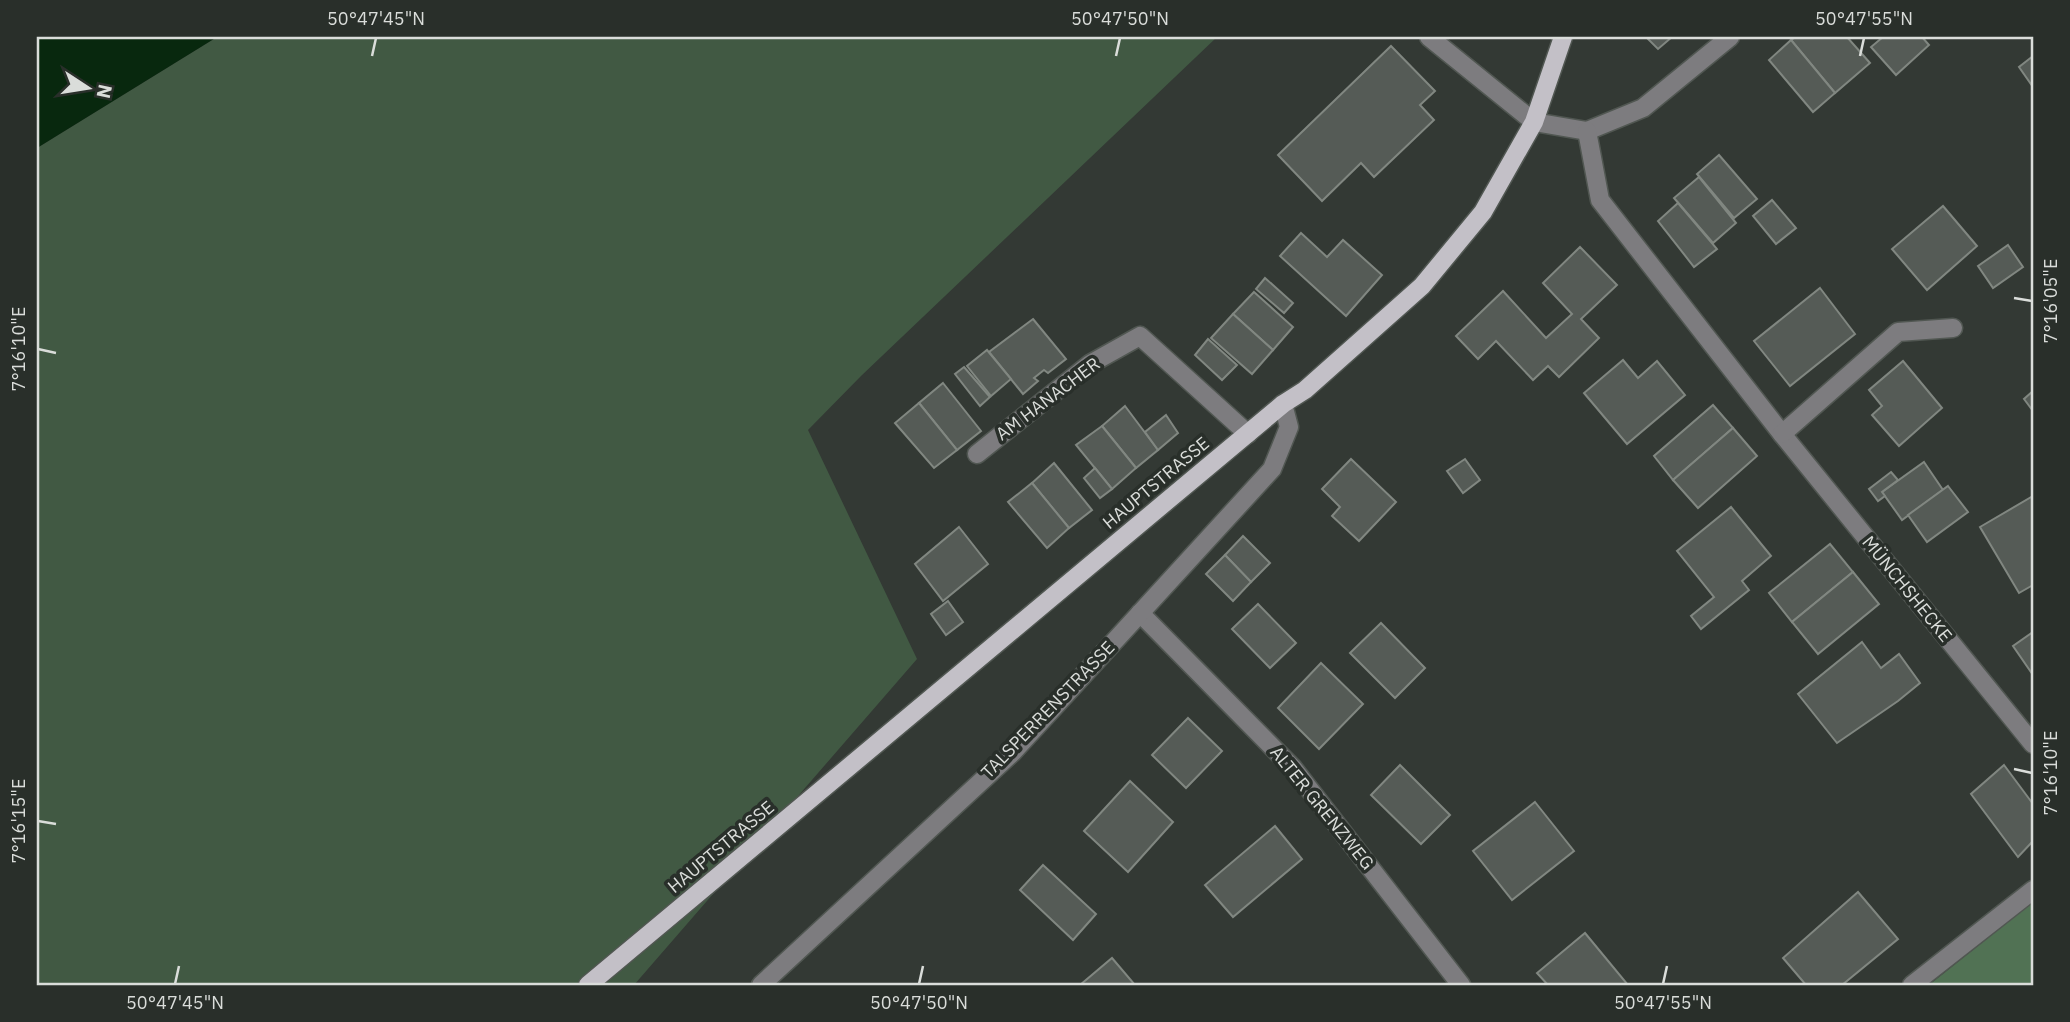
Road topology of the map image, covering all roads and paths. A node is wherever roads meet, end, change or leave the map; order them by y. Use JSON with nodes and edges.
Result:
{"nodes":[{"id":1,"x":1429,"y":37,"type":"edge"},
{"id":2,"x":1563,"y":37,"type":"edge"},
{"id":3,"x":1730,"y":37,"type":"edge"},
{"id":4,"x":1534,"y":122,"type":"junction"},
{"id":5,"x":1587,"y":131,"type":"junction"},
{"id":6,"x":1953,"y":328,"type":"dead end"},
{"id":7,"x":1283,"y":404,"type":"junction"},
{"id":8,"x":1248,"y":434,"type":"junction"},
{"id":9,"x":1782,"y":434,"type":"junction"},
{"id":10,"x":977,"y":454,"type":"dead end"},
{"id":11,"x":1140,"y":613,"type":"junction"},
{"id":12,"x":2033,"y":744,"type":"edge"},
{"id":13,"x":2033,"y":890,"type":"edge"},
{"id":14,"x":588,"y":985,"type":"edge"},
{"id":15,"x":761,"y":985,"type":"edge"},
{"id":16,"x":1461,"y":985,"type":"edge"},
{"id":17,"x":1912,"y":985,"type":"edge"}],
"edges":[{"from":1,"to":4,"type":"street"},
{"from":2,"to":4,"type":"main road","name":"HAUPTSTRASSE"},
{"from":3,"to":5,"type":"street"},
{"from":4,"to":5,"type":"street"},
{"from":4,"to":7,"type":"main road","name":"HAUPTSTRASSE"},
{"from":5,"to":9,"type":"street","name":"MÜNCHSHECKE"},
{"from":6,"to":9,"type":"street"},
{"from":7,"to":8,"type":"main road","name":"HAUPTSTRASSE"},
{"from":7,"to":11,"type":"street","name":"TALSPERRENSTRASSE"},
{"from":8,"to":10,"type":"street","name":"AM HANACHER"},
{"from":8,"to":14,"type":"main road","name":"HAUPTSTRASSE"},
{"from":9,"to":12,"type":"street","name":"MÜNCHSHECKE"},
{"from":11,"to":15,"type":"street","name":"TALSPERRENSTRASSE"},
{"from":11,"to":16,"type":"street","name":"ALTER GRENZWEG"},
{"from":13,"to":17,"type":"street"}]}
